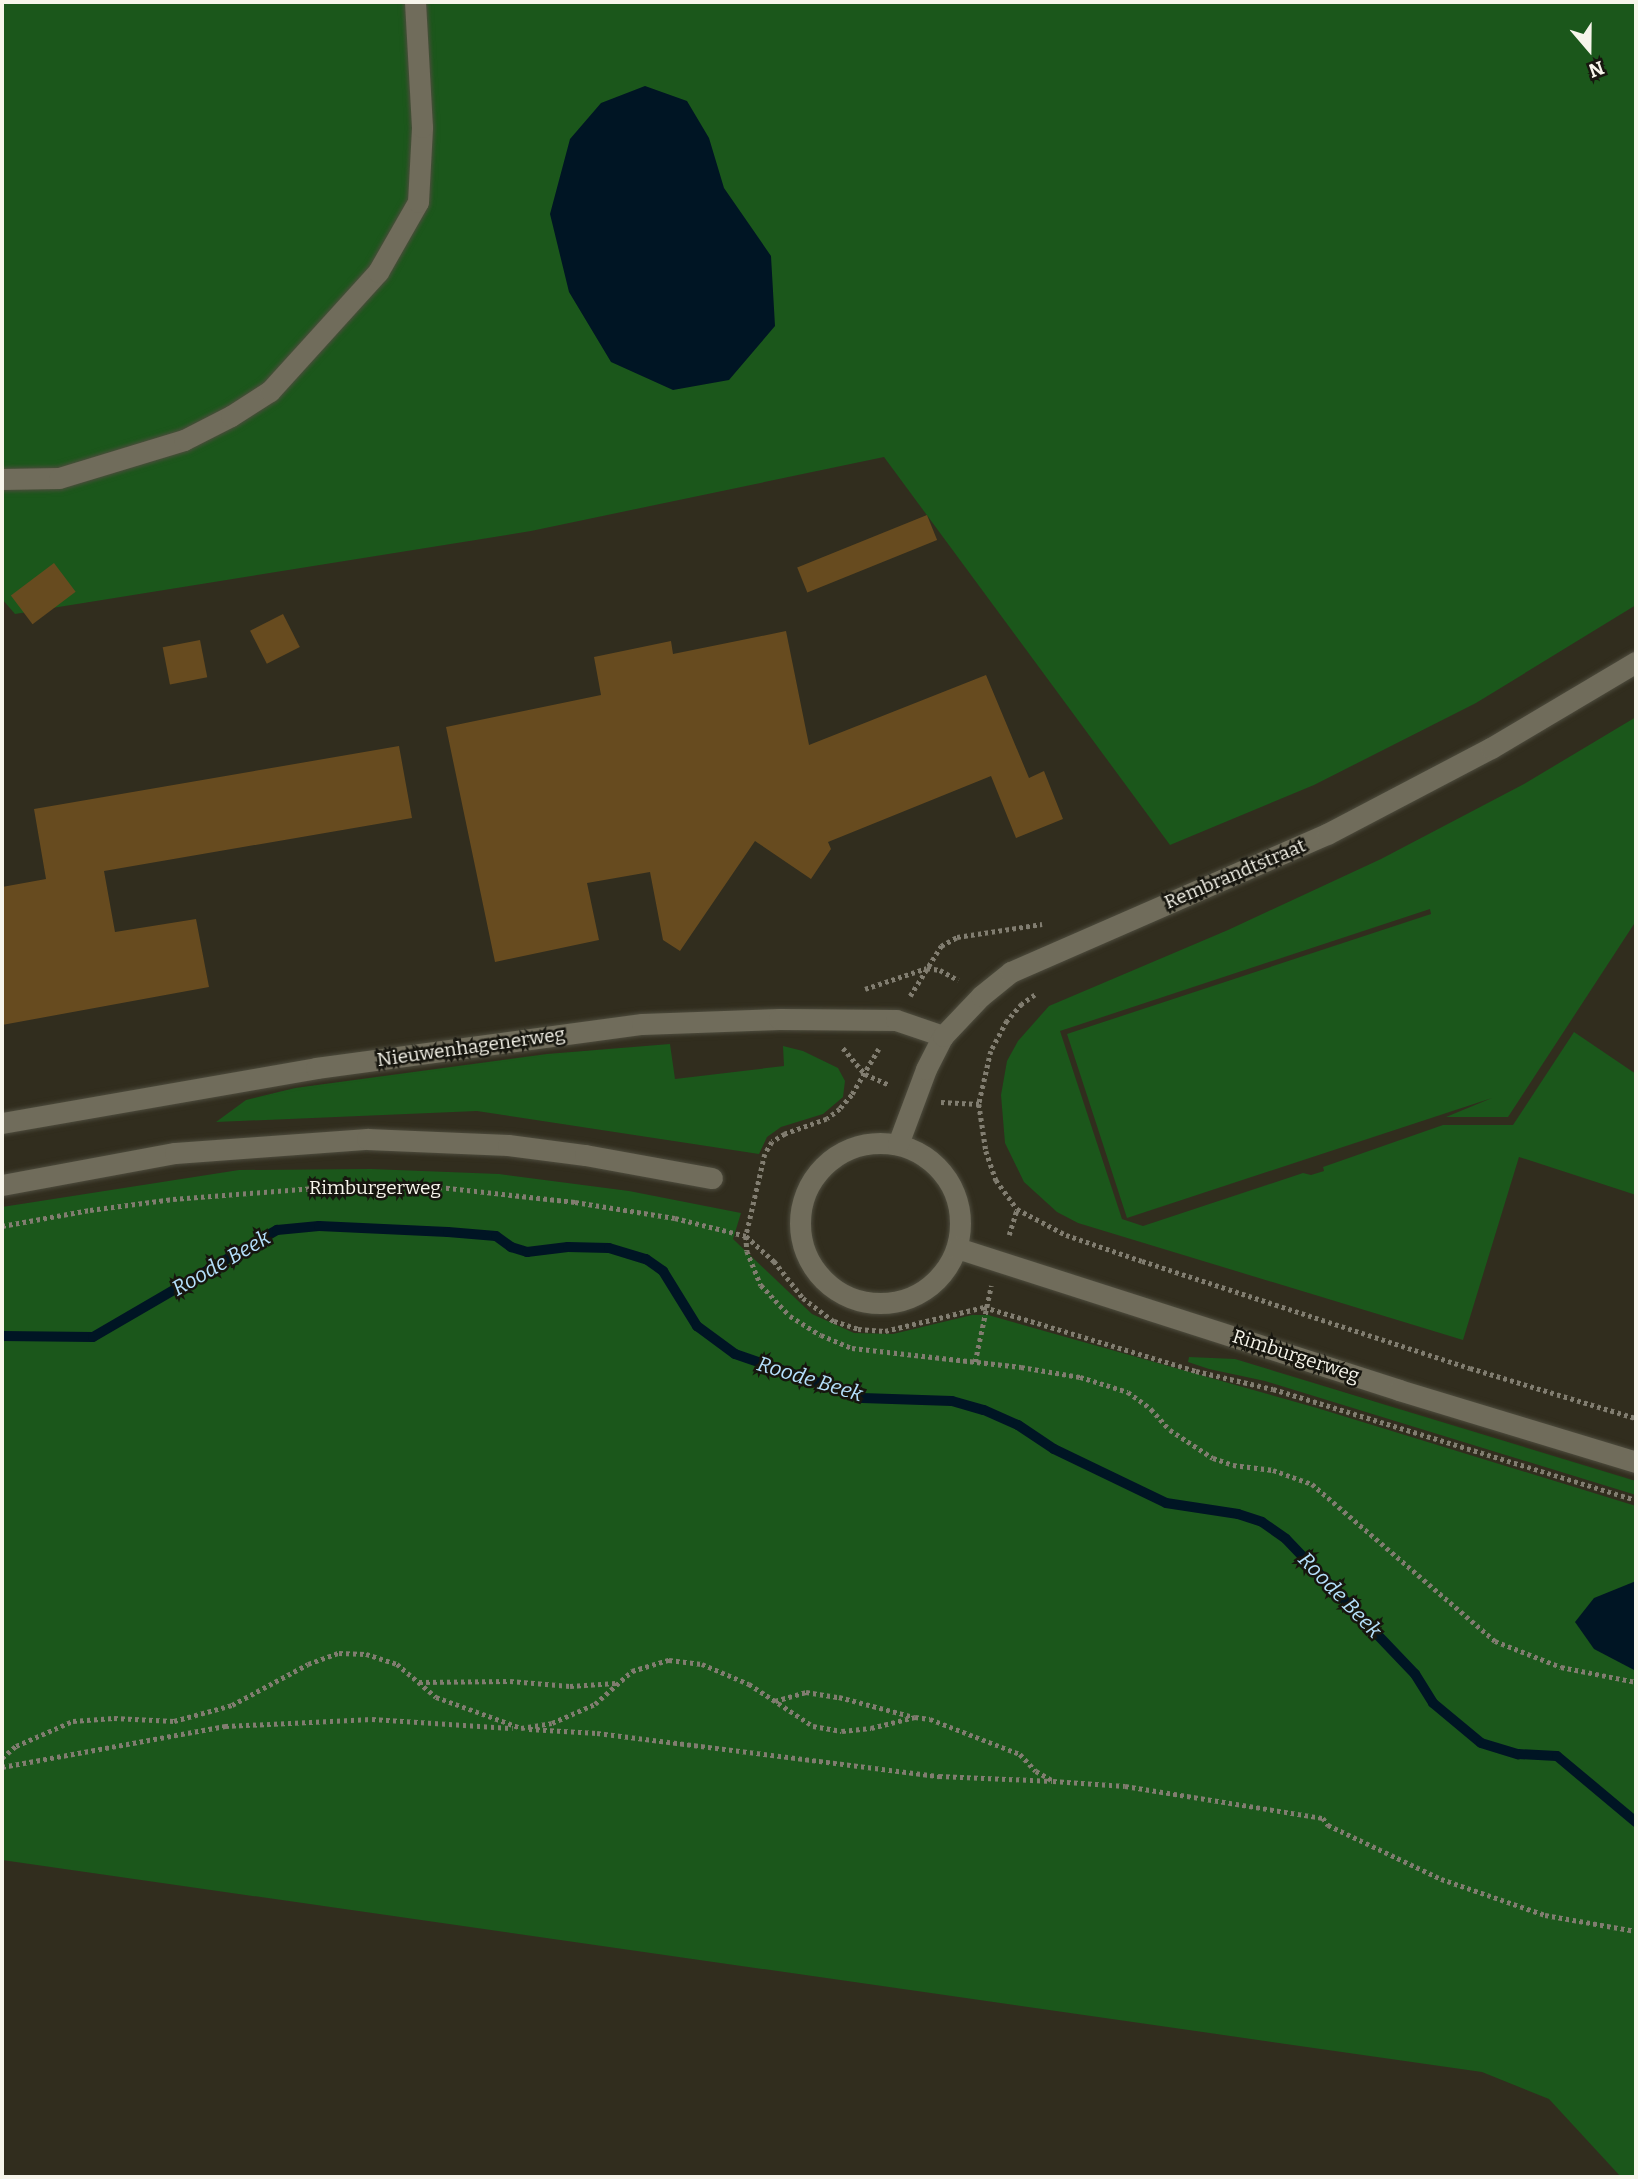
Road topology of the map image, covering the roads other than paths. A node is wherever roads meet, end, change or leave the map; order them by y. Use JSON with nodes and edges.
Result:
{"nodes":[{"id":1,"x":415,"y":2,"type":"edge"},
{"id":2,"x":2,"y":479,"type":"edge"},
{"id":3,"x":1636,"y":662,"type":"edge"},
{"id":4,"x":943,"y":1036,"type":"junction"},
{"id":5,"x":2,"y":1124,"type":"edge"},
{"id":6,"x":898,"y":1144,"type":"junction"},
{"id":7,"x":712,"y":1178,"type":"dead end"},
{"id":8,"x":2,"y":1185,"type":"edge"},
{"id":9,"x":957,"y":1248,"type":"junction"},
{"id":10,"x":1636,"y":1462,"type":"edge"}],
"edges":[{"from":1,"to":2,"type":"street"},
{"from":3,"to":4,"type":"street","name":"Rembrandtstraat"},
{"from":4,"to":5,"type":"street","name":"Nieuwenhagenerweg"},
{"from":4,"to":6,"type":"street","name":"Rembrandtstraat"},
{"from":6,"to":9,"type":"street"},
{"from":6,"to":9,"type":"street"},
{"from":7,"to":8,"type":"street"},
{"from":9,"to":10,"type":"street","name":"Rimburgerweg"}]}
